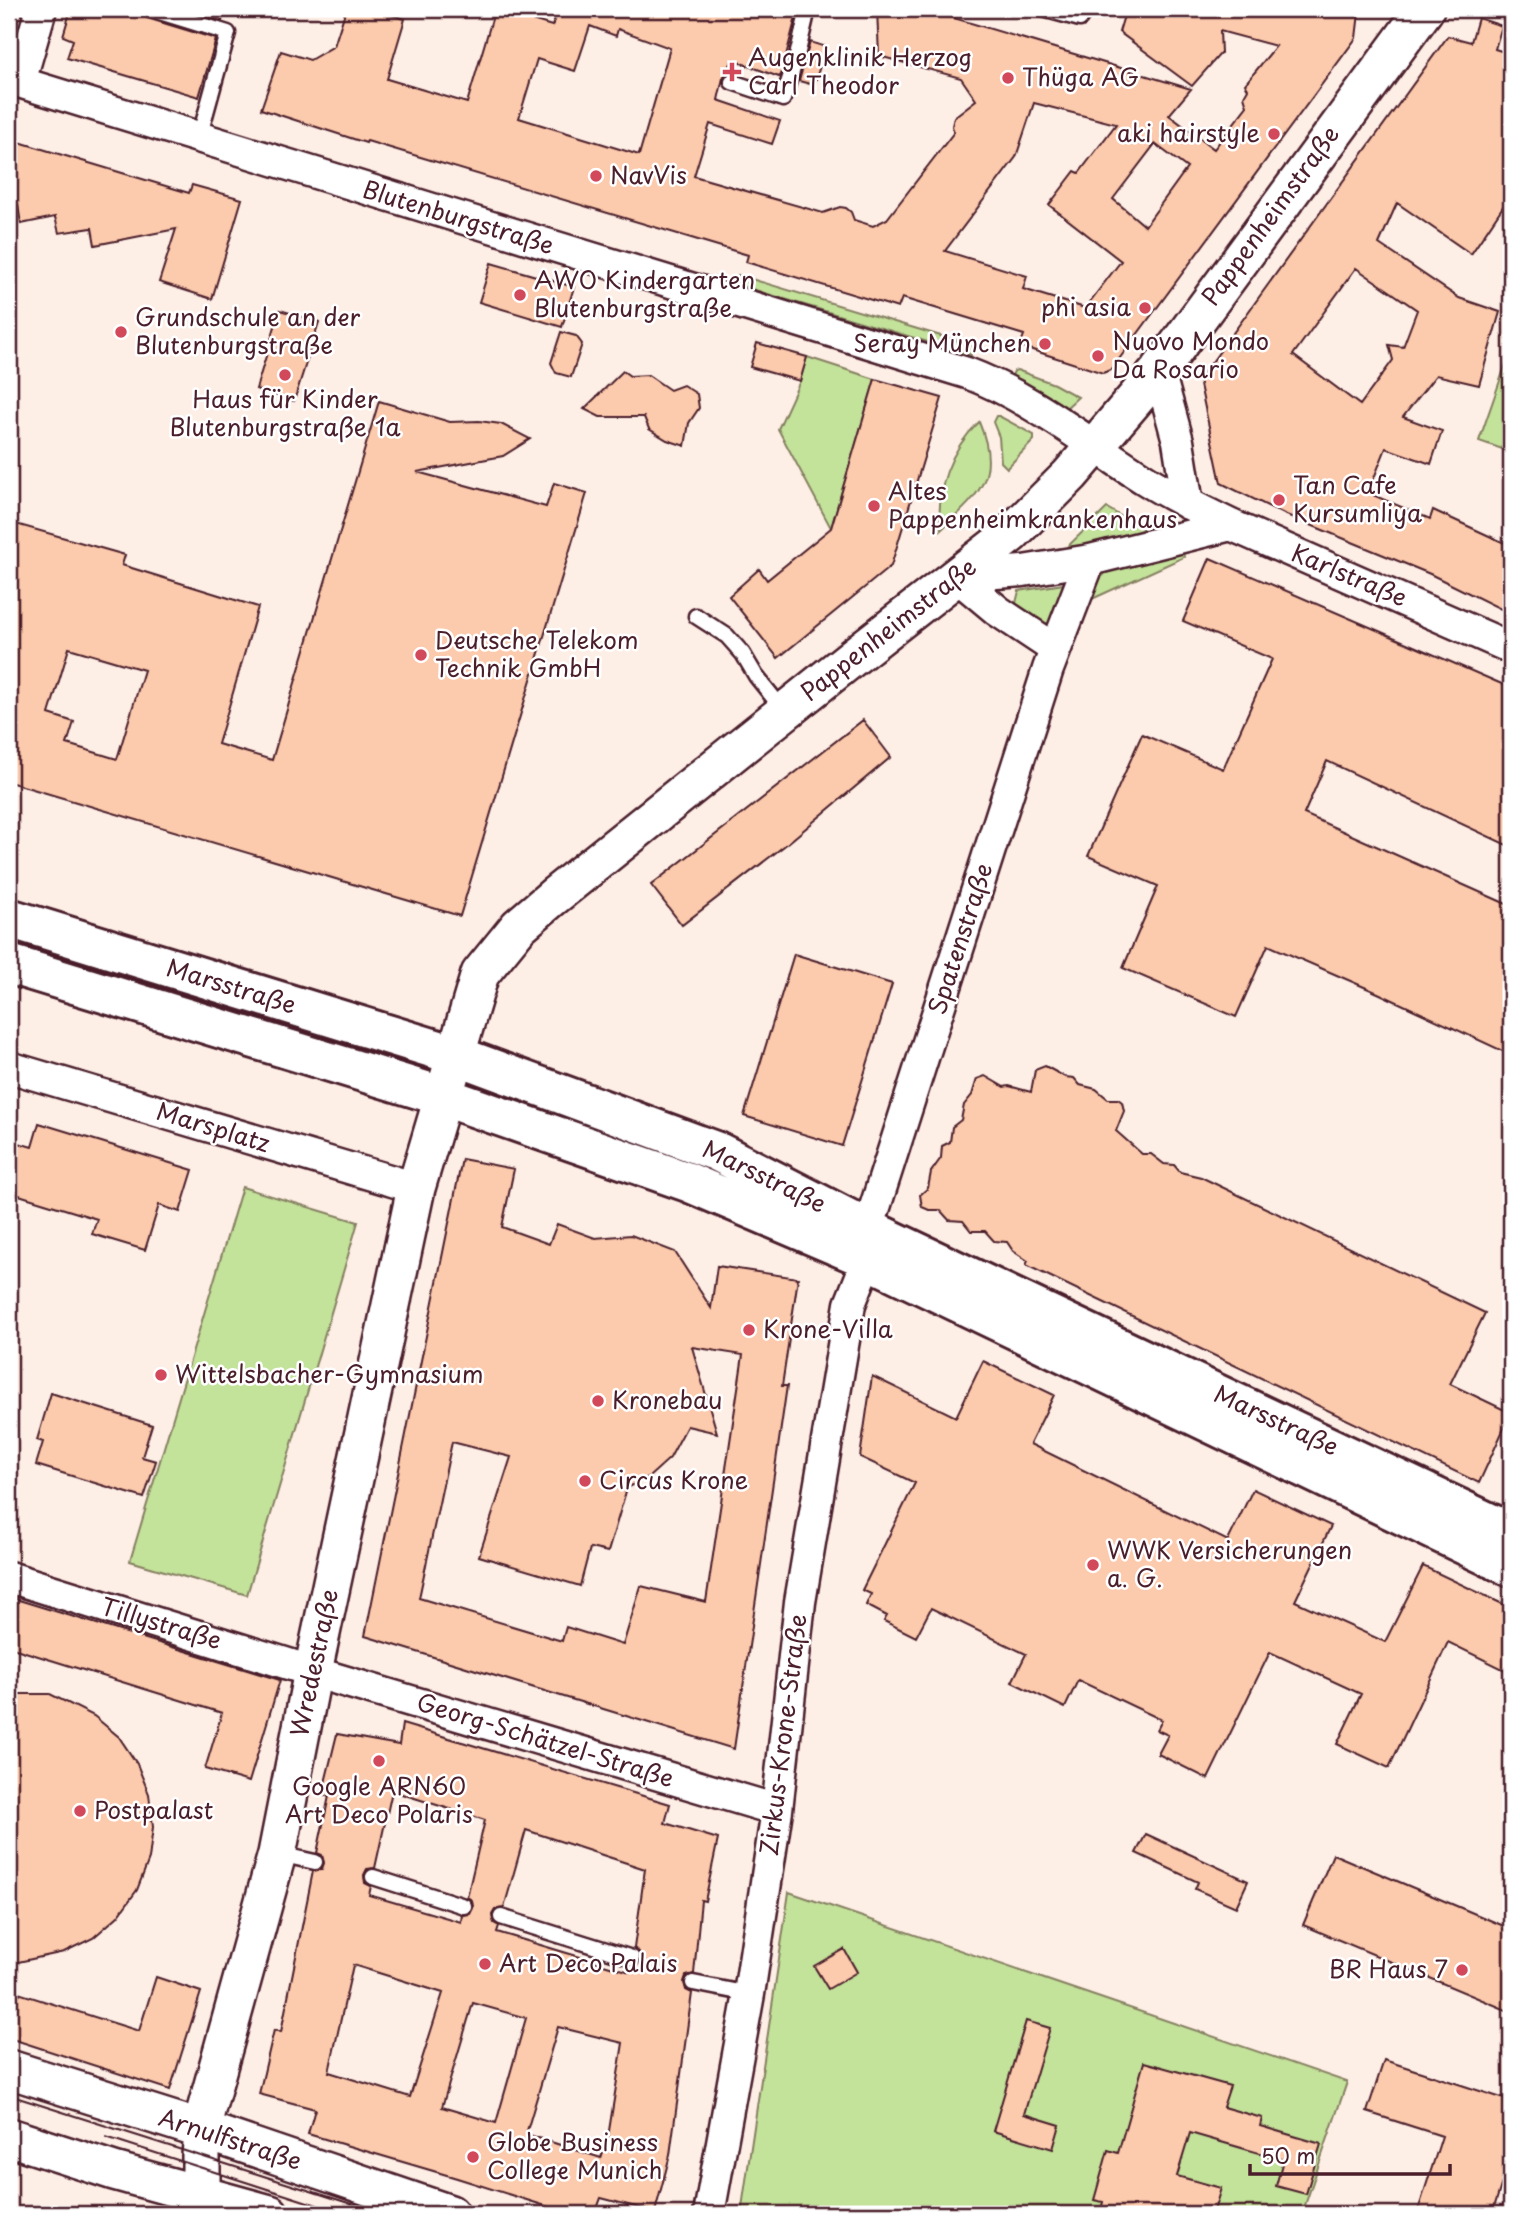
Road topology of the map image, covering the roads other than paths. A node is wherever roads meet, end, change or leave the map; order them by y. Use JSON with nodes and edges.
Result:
{"nodes":[{"id":1,"x":41,"y":9,"type":"edge"},
{"id":2,"x":150,"y":9,"type":"edge"},
{"id":3,"x":808,"y":9,"type":"edge"},
{"id":4,"x":1043,"y":9,"type":"edge"},
{"id":5,"x":1083,"y":9,"type":"edge"},
{"id":6,"x":1425,"y":9,"type":"edge"},
{"id":7,"x":14,"y":81,"type":"edge"},
{"id":8,"x":732,"y":82,"type":"dead end"},
{"id":9,"x":199,"y":138,"type":"junction"},
{"id":10,"x":1159,"y":371,"type":"junction"},
{"id":11,"x":1096,"y":447,"type":"junction"},
{"id":12,"x":1188,"y":504,"type":"junction"},
{"id":13,"x":1231,"y":525,"type":"junction"},
{"id":14,"x":1090,"y":561,"type":"junction"},
{"id":15,"x":956,"y":576,"type":"junction"},
{"id":16,"x":696,"y":616,"type":"dead end"},
{"id":17,"x":1511,"y":648,"type":"edge"},
{"id":18,"x":1055,"y":649,"type":"junction"},
{"id":19,"x":785,"y":712,"type":"junction"},
{"id":20,"x":9,"y":918,"type":"edge"},
{"id":21,"x":9,"y":964,"type":"edge"},
{"id":22,"x":455,"y":1055,"type":"junction"},
{"id":23,"x":9,"y":1067,"type":"edge"},
{"id":24,"x":440,"y":1114,"type":"junction"},
{"id":25,"x":416,"y":1188,"type":"junction"},
{"id":26,"x":868,"y":1244,"type":"junction"},
{"id":27,"x":1490,"y":1534,"type":"edge"},
{"id":28,"x":1511,"y":1567,"type":"edge"},
{"id":29,"x":9,"y":1577,"type":"edge"},
{"id":30,"x":313,"y":1671,"type":"junction"},
{"id":31,"x":777,"y":1810,"type":"junction"},
{"id":32,"x":277,"y":1854,"type":"junction"},
{"id":33,"x":315,"y":1861,"type":"dead end"},
{"id":34,"x":373,"y":1877,"type":"dead end"},
{"id":35,"x":464,"y":1906,"type":"dead end"},
{"id":36,"x":501,"y":1917,"type":"dead end"},
{"id":37,"x":632,"y":1958,"type":"dead end"},
{"id":38,"x":693,"y":1983,"type":"dead end"},
{"id":39,"x":749,"y":1994,"type":"junction"},
{"id":40,"x":9,"y":2068,"type":"edge"},
{"id":41,"x":203,"y":2130,"type":"junction"},
{"id":42,"x":9,"y":2137,"type":"edge"},
{"id":43,"x":201,"y":2204,"type":"edge"},
{"id":44,"x":270,"y":2214,"type":"edge"},
{"id":45,"x":450,"y":2214,"type":"edge"},
{"id":46,"x":709,"y":2214,"type":"edge"}],
"edges":[{"from":1,"to":7,"type":"street"},
{"from":2,"to":9,"type":"lane"},
{"from":3,"to":8,"type":"lane"},
{"from":4,"to":5,"type":"lane"},
{"from":6,"to":10,"type":"street","name":"Pappenheimstraße"},
{"from":7,"to":9,"type":"street","name":"Blutenburgstraße"},
{"from":9,"to":11,"type":"street","name":"Blutenburgstraße"},
{"from":10,"to":11,"type":"street","name":"Pappenheimstraße"},
{"from":10,"to":12,"type":"street"},
{"from":11,"to":12,"type":"street","name":"Karlstraße"},
{"from":11,"to":15,"type":"street","name":"Pappenheimstraße"},
{"from":12,"to":13,"type":"street","name":"Karlstraße"},
{"from":13,"to":14,"type":"street"},
{"from":13,"to":17,"type":"street","name":"Karlstraße"},
{"from":14,"to":15,"type":"street"},
{"from":14,"to":18,"type":"street","name":"Spatenstraße"},
{"from":15,"to":18,"type":"street"},
{"from":15,"to":19,"type":"street","name":"Pappenheimstraße"},
{"from":16,"to":19,"type":"lane"},
{"from":18,"to":26,"type":"street","name":"Spatenstraße"},
{"from":19,"to":22,"type":"street","name":"Pappenheimstraße"},
{"from":20,"to":22,"type":"main road","name":"Marsstraße"},
{"from":21,"to":24,"type":"main road","name":"Marsstraße"},
{"from":22,"to":24,"type":"street","name":"Pappenheimstraße"},
{"from":22,"to":26,"type":"main road","name":"Marsstraße"},
{"from":23,"to":25,"type":"street","name":"Marsplatz"},
{"from":24,"to":25,"type":"street","name":"Wredestraße"},
{"from":24,"to":26,"type":"main road","name":"Marsstraße"},
{"from":25,"to":30,"type":"street","name":"Wredestraße"},
{"from":26,"to":27,"type":"main road","name":"Marsstraße"},
{"from":26,"to":31,"type":"street","name":"Zirkus-Krone-Straße"},
{"from":27,"to":28,"type":"main road","name":"Marsstraße"},
{"from":29,"to":30,"type":"street","name":"Tillystraße"},
{"from":30,"to":31,"type":"street","name":"Georg-Schätzel-Straße"},
{"from":30,"to":32,"type":"street","name":"Wredestraße"},
{"from":31,"to":39,"type":"street","name":"Zirkus-Krone-Straße"},
{"from":32,"to":33,"type":"lane"},
{"from":32,"to":41,"type":"street","name":"Wredestraße"},
{"from":34,"to":35,"type":"lane"},
{"from":36,"to":37,"type":"lane"},
{"from":38,"to":39,"type":"lane"},
{"from":39,"to":46,"type":"street","name":"Zirkus-Krone-Straße"},
{"from":40,"to":41,"type":"street","name":"Arnulfstraße"},
{"from":41,"to":43,"type":"street","name":"Wredestraße"},
{"from":41,"to":45,"type":"street","name":"Arnulfstraße"},
{"from":42,"to":43,"type":"street"},
{"from":43,"to":44,"type":"street"}]}
